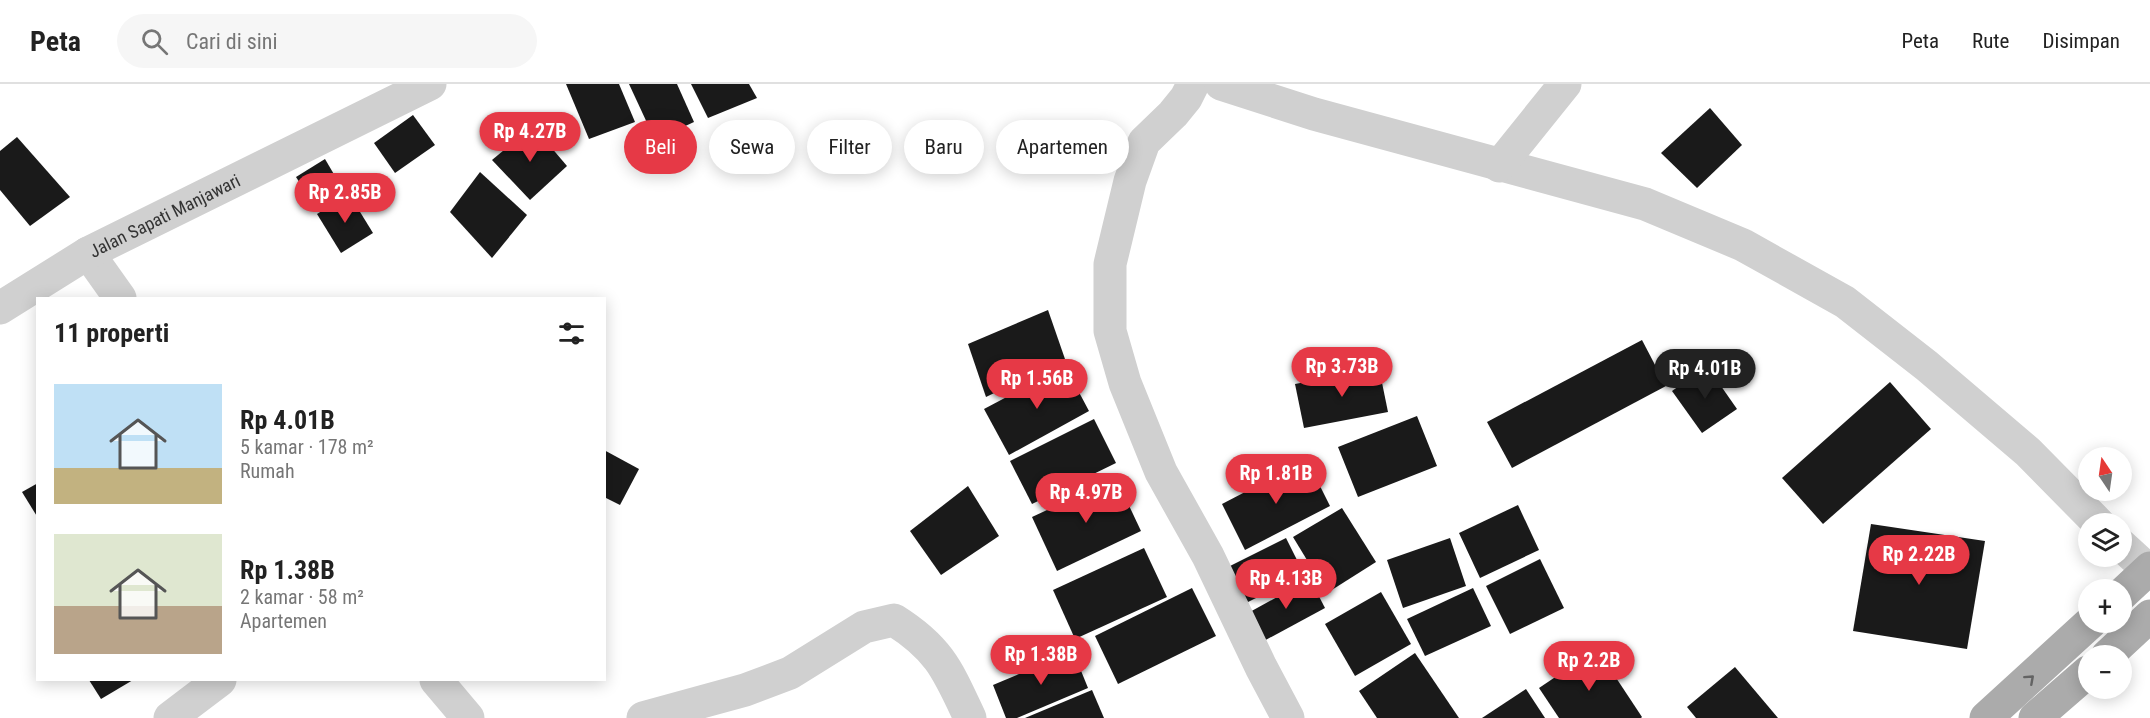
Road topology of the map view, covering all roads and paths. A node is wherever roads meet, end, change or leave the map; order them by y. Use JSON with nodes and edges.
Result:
{"nodes":[{"id":1,"x":430,"y":84,"type":"edge"},
{"id":2,"x":1193,"y":84,"type":"edge"},
{"id":3,"x":1221,"y":84,"type":"edge"},
{"id":4,"x":1565,"y":84,"type":"edge"},
{"id":5,"x":1499,"y":166,"type":"junction"},
{"id":6,"x":87,"y":253,"type":"junction"},
{"id":7,"x":119,"y":297,"type":"edge"},
{"id":8,"x":0,"y":308,"type":"edge"},
{"id":9,"x":2088,"y":513,"type":"edge"},
{"id":10,"x":2132,"y":554,"type":"edge"},
{"id":11,"x":2149,"y":569,"type":"edge"},
{"id":12,"x":2132,"y":584,"type":"edge"},
{"id":13,"x":2150,"y":616,"type":"edge"},
{"id":14,"x":2084,"y":639,"type":"edge"},
{"id":15,"x":2119,"y":645,"type":"edge"},
{"id":16,"x":219,"y":681,"type":"edge"},
{"id":17,"x":437,"y":681,"type":"edge"},
{"id":18,"x":2078,"y":681,"type":"edge"},
{"id":19,"x":170,"y":718,"type":"edge"},
{"id":20,"x":468,"y":718,"type":"edge"},
{"id":21,"x":643,"y":718,"type":"edge"},
{"id":22,"x":970,"y":718,"type":"edge"},
{"id":23,"x":1287,"y":718,"type":"edge"},
{"id":24,"x":1986,"y":718,"type":"edge"},
{"id":25,"x":2035,"y":718,"type":"edge"}],
"edges":[{"from":1,"to":6,"type":"street","name":"Jalan Sapati Manjawari"},
{"from":2,"to":23,"type":"street"},
{"from":3,"to":5,"type":"street"},
{"from":4,"to":5,"type":"street"},
{"from":5,"to":9,"type":"street"},
{"from":6,"to":7,"type":"street"},
{"from":6,"to":8,"type":"street","name":"Jalan Sapati Manjawari"},
{"from":10,"to":11,"type":"street"},
{"from":11,"to":12,"type":"main road"},
{"from":13,"to":15,"type":"main road"},
{"from":24,"to":14,"type":"main road","one_way":true},
{"from":16,"to":19,"type":"street"},
{"from":17,"to":20,"type":"street"},
{"from":18,"to":25,"type":"main road"},
{"from":21,"to":22,"type":"street"}]}
